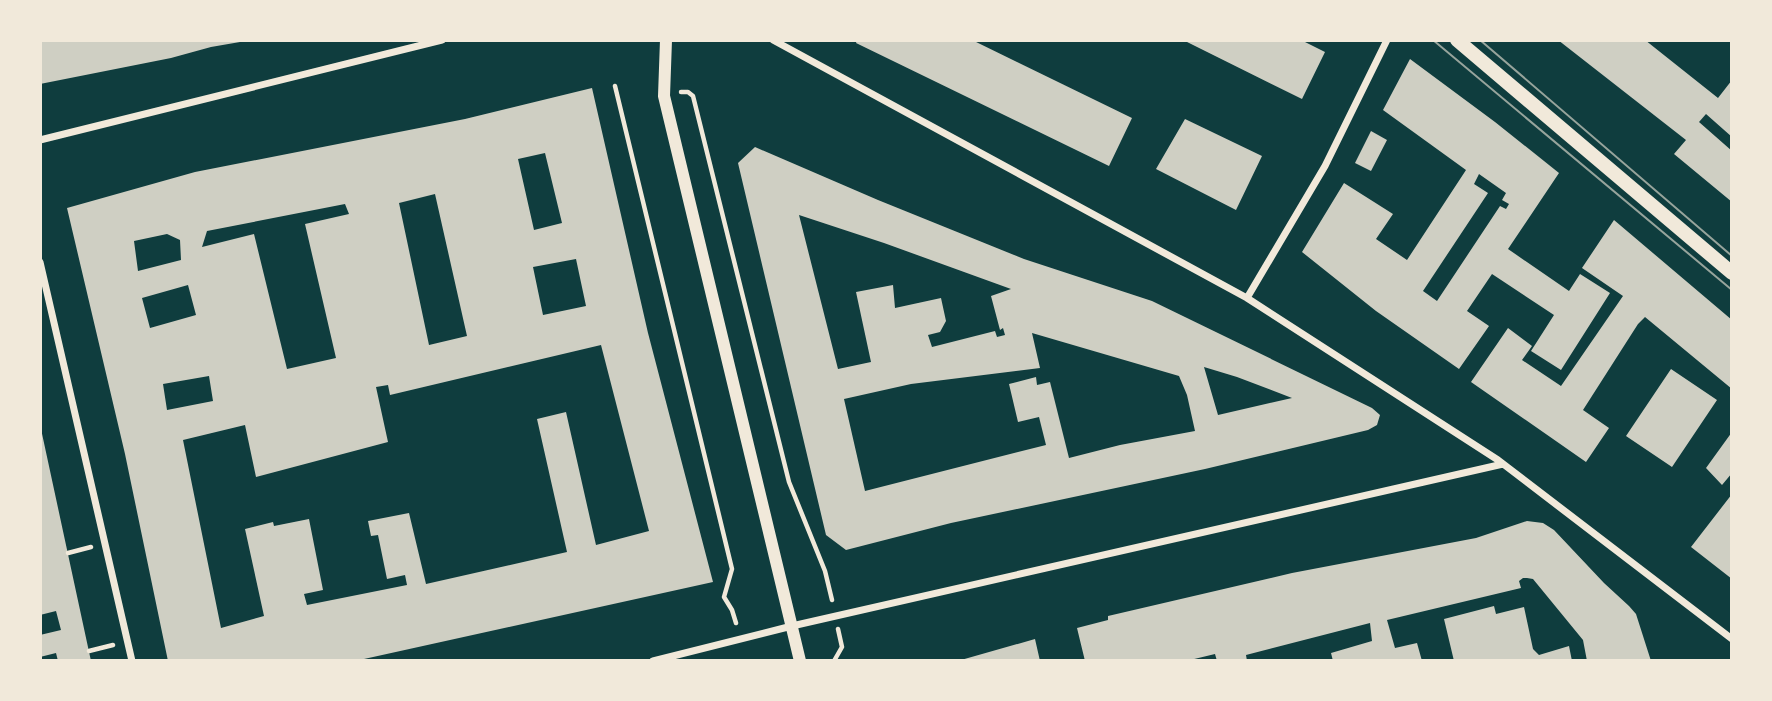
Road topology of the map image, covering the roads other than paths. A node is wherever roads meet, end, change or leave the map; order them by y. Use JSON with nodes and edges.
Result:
{"nodes":[{"id":1,"x":442,"y":40,"type":"edge"},
{"id":2,"x":667,"y":40,"type":"edge"},
{"id":3,"x":773,"y":40,"type":"edge"},
{"id":4,"x":1387,"y":40,"type":"edge"},
{"id":5,"x":1457,"y":40,"type":"edge"},
{"id":6,"x":40,"y":140,"type":"edge"},
{"id":7,"x":40,"y":262,"type":"edge"},
{"id":8,"x":1732,"y":273,"type":"edge"},
{"id":9,"x":1247,"y":298,"type":"junction"},
{"id":10,"x":1503,"y":464,"type":"junction"},
{"id":11,"x":792,"y":626,"type":"junction"},
{"id":12,"x":1732,"y":639,"type":"edge"},
{"id":13,"x":132,"y":661,"type":"edge"},
{"id":14,"x":653,"y":661,"type":"edge"},
{"id":15,"x":800,"y":661,"type":"edge"}],
"edges":[{"from":1,"to":6,"type":"street"},
{"from":2,"to":11,"type":"street"},
{"from":3,"to":9,"type":"street"},
{"from":4,"to":9,"type":"street"},
{"from":5,"to":8,"type":"main road"},
{"from":7,"to":13,"type":"street"},
{"from":9,"to":10,"type":"street"},
{"from":10,"to":11,"type":"street"},
{"from":10,"to":12,"type":"street"},
{"from":11,"to":14,"type":"street"},
{"from":11,"to":15,"type":"street"}]}
